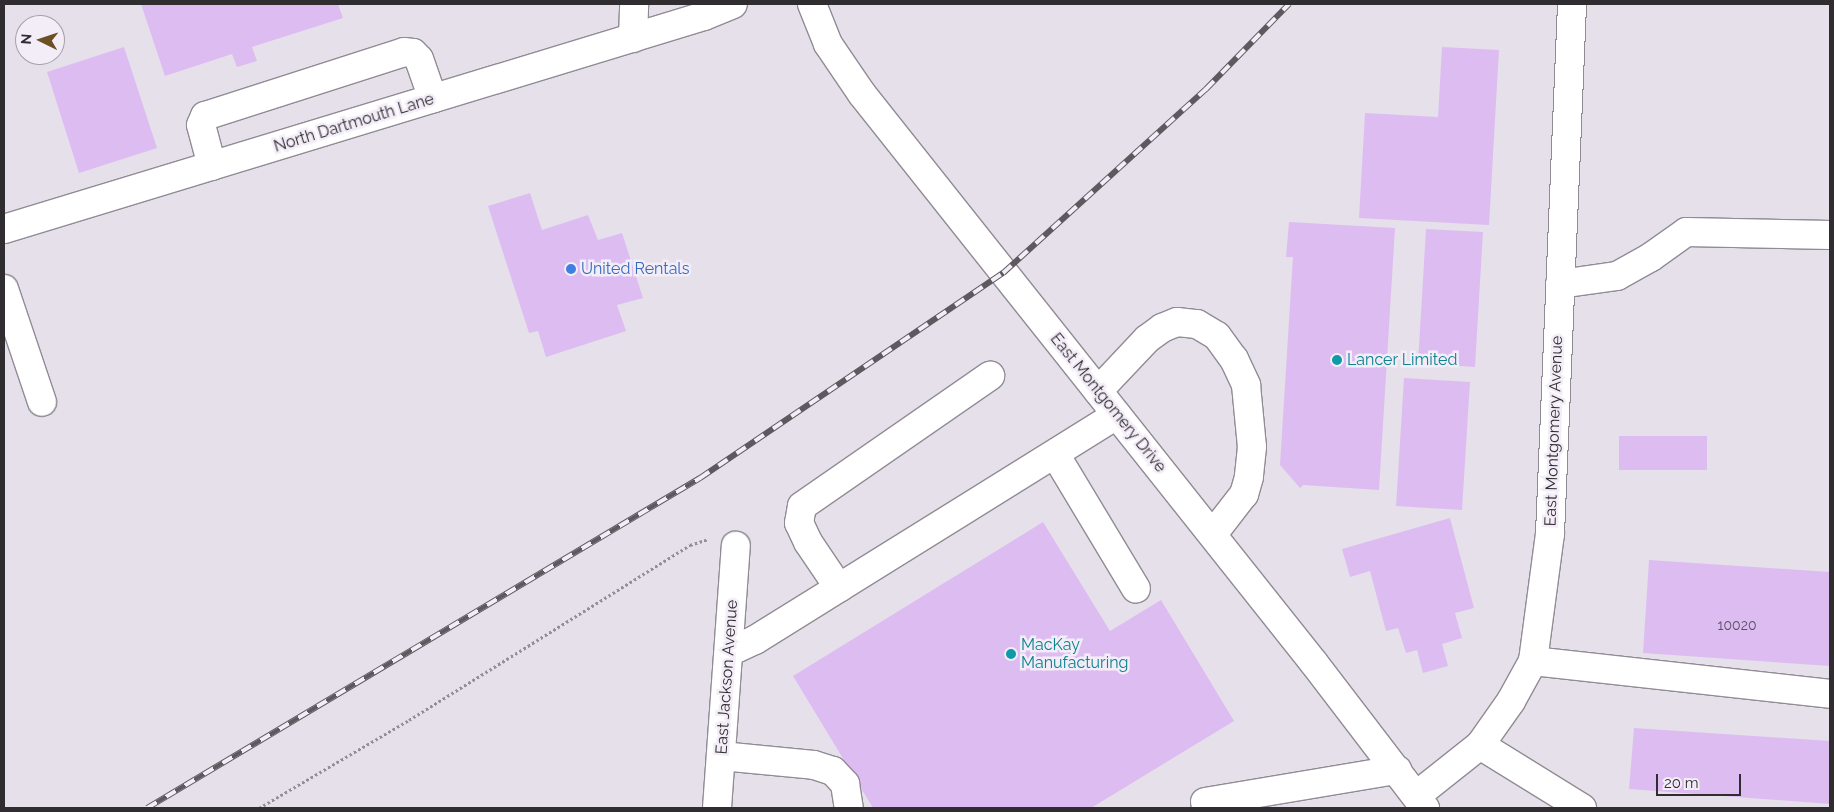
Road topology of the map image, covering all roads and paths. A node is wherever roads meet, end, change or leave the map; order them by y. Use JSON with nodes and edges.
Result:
{"nodes":[{"id":1,"x":634,"y":4,"type":"edge"},
{"id":2,"x":733,"y":4,"type":"edge"},
{"id":3,"x":812,"y":4,"type":"edge"},
{"id":4,"x":1572,"y":4,"type":"edge"},
{"id":5,"x":633,"y":38,"type":"junction"},
{"id":6,"x":433,"y":99,"type":"junction"},
{"id":7,"x":212,"y":166,"type":"junction"},
{"id":8,"x":4,"y":229,"type":"edge"},
{"id":9,"x":1830,"y":235,"type":"edge"},
{"id":10,"x":1560,"y":284,"type":"junction"},
{"id":11,"x":4,"y":289,"type":"edge"},
{"id":12,"x":990,"y":376,"type":"dead end"},
{"id":13,"x":1098,"y":391,"type":"junction"},
{"id":14,"x":42,"y":402,"type":"dead end"},
{"id":15,"x":1117,"y":415,"type":"junction"},
{"id":16,"x":1055,"y":454,"type":"junction"},
{"id":17,"x":1213,"y":534,"type":"junction"},
{"id":18,"x":736,"y":546,"type":"joint"},
{"id":19,"x":839,"y":588,"type":"junction"},
{"id":20,"x":1136,"y":589,"type":"dead end"},
{"id":21,"x":728,"y":652,"type":"junction"},
{"id":22,"x":1533,"y":661,"type":"junction"},
{"id":23,"x":1830,"y":694,"type":"edge"},
{"id":24,"x":1480,"y":745,"type":"junction"},
{"id":25,"x":721,"y":756,"type":"junction"},
{"id":26,"x":1397,"y":770,"type":"junction"},
{"id":27,"x":1205,"y":802,"type":"dead end"},
{"id":28,"x":1421,"y":802,"type":"edge"},
{"id":29,"x":259,"y":808,"type":"edge"},
{"id":30,"x":717,"y":808,"type":"edge"},
{"id":31,"x":849,"y":808,"type":"edge"},
{"id":32,"x":1582,"y":808,"type":"edge"}],
"edges":[{"from":1,"to":5,"type":"street"},
{"from":2,"to":5,"type":"street","name":"North Dartmouth Lane"},
{"from":3,"to":13,"type":"street","name":"East Montgomery Drive"},
{"from":4,"to":10,"type":"street","name":"East Montgomery Avenue"},
{"from":5,"to":6,"type":"street","name":"North Dartmouth Lane"},
{"from":6,"to":7,"type":"street","name":"North Dartmouth Lane"},
{"from":6,"to":7,"type":"street"},
{"from":7,"to":8,"type":"street","name":"North Dartmouth Lane"},
{"from":9,"to":10,"type":"street"},
{"from":10,"to":22,"type":"street","name":"East Montgomery Avenue"},
{"from":11,"to":14,"type":"street"},
{"from":12,"to":19,"type":"street"},
{"from":13,"to":15,"type":"street","name":"East Montgomery Drive"},
{"from":13,"to":17,"type":"street"},
{"from":15,"to":16,"type":"street"},
{"from":15,"to":17,"type":"street","name":"East Montgomery Drive"},
{"from":16,"to":19,"type":"street"},
{"from":16,"to":20,"type":"street"},
{"from":17,"to":26,"type":"street","name":"East Montgomery Drive"},
{"from":18,"to":21,"type":"street","name":"East Jackson Avenue"},
{"from":18,"to":29,"type":"path"},
{"from":19,"to":21,"type":"street"},
{"from":21,"to":25,"type":"street","name":"East Jackson Avenue"},
{"from":22,"to":23,"type":"street"},
{"from":22,"to":24,"type":"street","name":"East Montgomery Avenue"},
{"from":24,"to":28,"type":"street","name":"East Montgomery Avenue"},
{"from":24,"to":32,"type":"street"},
{"from":25,"to":30,"type":"street","name":"East Jackson Avenue"},
{"from":25,"to":31,"type":"street"},
{"from":26,"to":27,"type":"street"},
{"from":26,"to":28,"type":"street","name":"East Montgomery Drive"}]}
